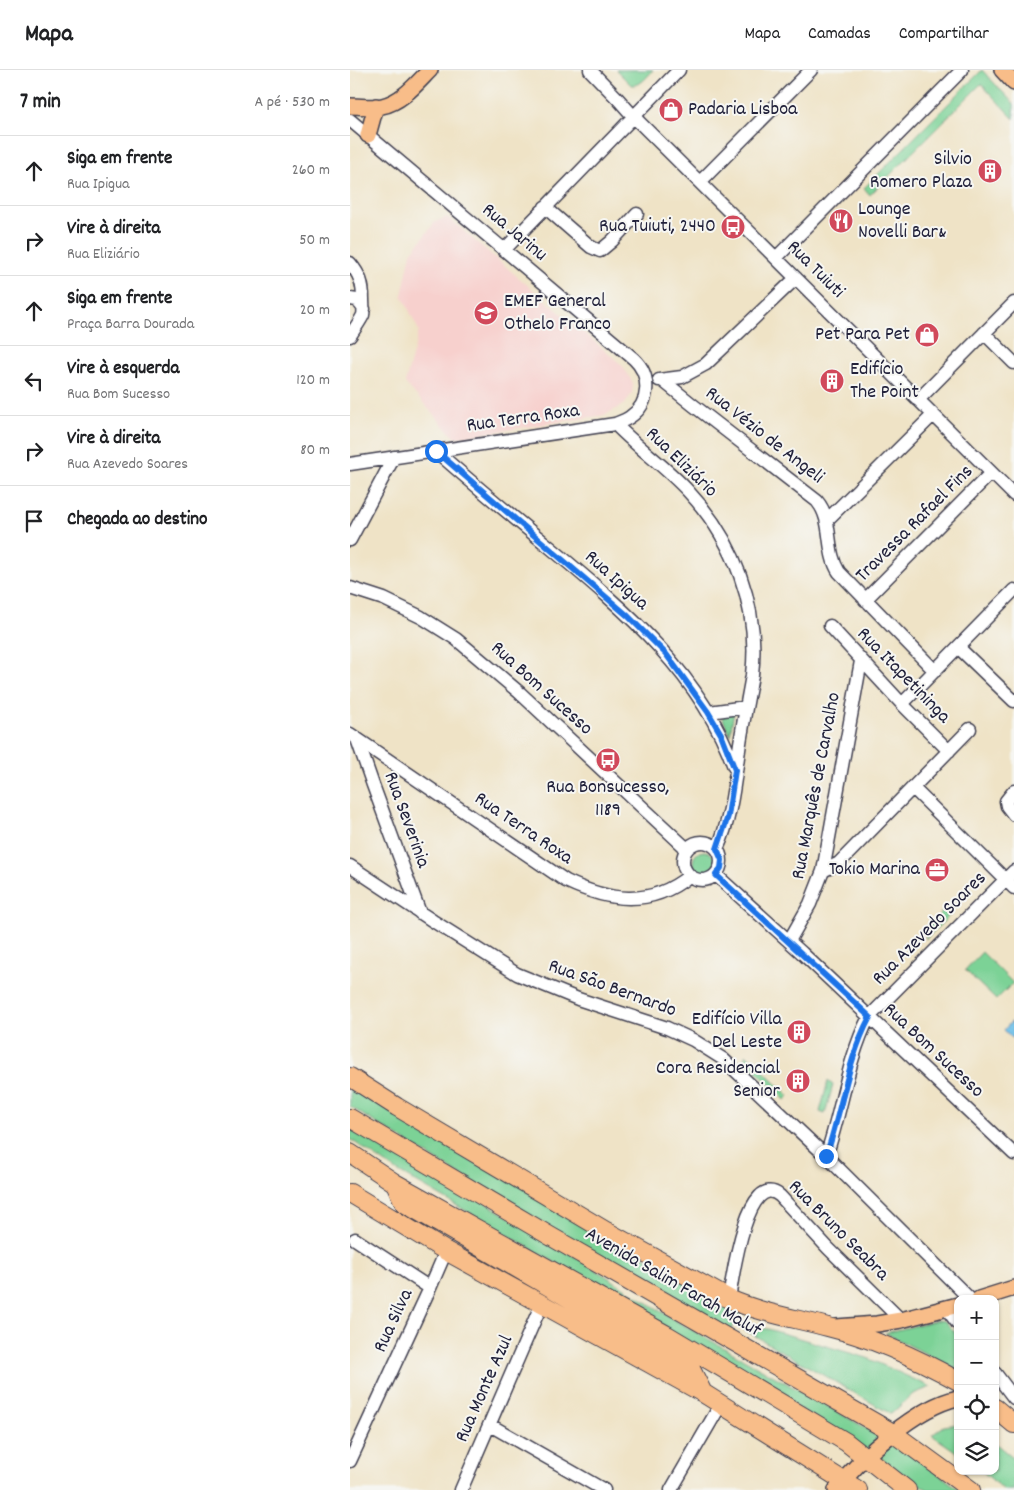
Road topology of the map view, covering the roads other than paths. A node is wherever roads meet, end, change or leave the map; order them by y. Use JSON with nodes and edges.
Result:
{"nodes":[{"id":1,"x":430,"y":70,"type":"edge"},
{"id":2,"x":590,"y":70,"type":"edge"},
{"id":3,"x":679,"y":70,"type":"edge"},
{"id":4,"x":811,"y":70,"type":"edge"},
{"id":5,"x":962,"y":70,"type":"edge"},
{"id":6,"x":1002,"y":70,"type":"edge"},
{"id":7,"x":1014,"y":83,"type":"edge"},
{"id":8,"x":350,"y":106,"type":"edge"},
{"id":9,"x":376,"y":106,"type":"junction"},
{"id":10,"x":633,"y":116,"type":"junction"},
{"id":11,"x":350,"y":120,"type":"edge"},
{"id":12,"x":368,"y":135,"type":"junction"},
{"id":13,"x":700,"y":182,"type":"junction"},
{"id":14,"x":545,"y":207,"type":"junction"},
{"id":15,"x":637,"y":214,"type":"dead end"},
{"id":16,"x":504,"y":250,"type":"junction"},
{"id":17,"x":776,"y":258,"type":"junction"},
{"id":18,"x":350,"y":263,"type":"edge"},
{"id":19,"x":796,"y":278,"type":"junction"},
{"id":20,"x":350,"y":299,"type":"edge"},
{"id":21,"x":1014,"y":303,"type":"edge"},
{"id":22,"x":364,"y":308,"type":"junction"},
{"id":23,"x":353,"y":324,"type":"edge"},
{"id":24,"x":984,"y":333,"type":"junction"},
{"id":25,"x":350,"y":336,"type":"edge"},
{"id":26,"x":1014,"y":363,"type":"edge"},
{"id":27,"x":662,"y":380,"type":"junction"},
{"id":28,"x":647,"y":381,"type":"junction"},
{"id":29,"x":918,"y":400,"type":"junction"},
{"id":30,"x":933,"y":415,"type":"junction"},
{"id":31,"x":615,"y":424,"type":"junction"},
{"id":32,"x":436,"y":451,"type":"junction"},
{"id":33,"x":394,"y":457,"type":"junction"},
{"id":34,"x":350,"y":464,"type":"edge"},
{"id":35,"x":991,"y":473,"type":"junction"},
{"id":36,"x":1014,"y":495,"type":"edge"},
{"id":37,"x":827,"y":520,"type":"junction"},
{"id":38,"x":350,"y":540,"type":"edge"},
{"id":39,"x":350,"y":588,"type":"edge"},
{"id":40,"x":1011,"y":598,"type":"edge"},
{"id":41,"x":865,"y":600,"type":"junction"},
{"id":42,"x":830,"y":626,"type":"dead end"},
{"id":43,"x":958,"y":647,"type":"junction"},
{"id":44,"x":861,"y":661,"type":"junction"},
{"id":45,"x":934,"y":671,"type":"junction"},
{"id":46,"x":1014,"y":701,"type":"edge"},
{"id":47,"x":902,"y":704,"type":"junction"},
{"id":48,"x":746,"y":707,"type":"junction"},
{"id":49,"x":708,"y":712,"type":"junction"},
{"id":50,"x":970,"y":728,"type":"dead end"},
{"id":51,"x":354,"y":736,"type":"edge"},
{"id":52,"x":949,"y":751,"type":"junction"},
{"id":53,"x":735,"y":770,"type":"junction"},
{"id":54,"x":913,"y":788,"type":"junction"},
{"id":55,"x":1014,"y":791,"type":"edge"},
{"id":56,"x":1014,"y":815,"type":"edge"},
{"id":57,"x":687,"y":849,"type":"junction"},
{"id":58,"x":717,"y":849,"type":"junction"},
{"id":59,"x":350,"y":866,"type":"edge"},
{"id":60,"x":823,"y":871,"type":"junction"},
{"id":61,"x":716,"y":875,"type":"junction"},
{"id":62,"x":689,"y":876,"type":"junction"},
{"id":63,"x":1011,"y":879,"type":"edge"},
{"id":64,"x":420,"y":913,"type":"junction"},
{"id":65,"x":789,"y":942,"type":"junction"},
{"id":66,"x":870,"y":1017,"type":"junction"},
{"id":67,"x":350,"y":1077,"type":"edge"},
{"id":68,"x":350,"y":1118,"type":"edge"},
{"id":69,"x":350,"y":1153,"type":"edge"},
{"id":70,"x":1014,"y":1154,"type":"edge"},
{"id":71,"x":826,"y":1156,"type":"junction"},
{"id":72,"x":396,"y":1183,"type":"junction"},
{"id":73,"x":350,"y":1193,"type":"edge"},
{"id":74,"x":355,"y":1239,"type":"dead end"},
{"id":75,"x":446,"y":1251,"type":"junction"},
{"id":76,"x":430,"y":1288,"type":"junction"},
{"id":77,"x":1014,"y":1288,"type":"edge"},
{"id":78,"x":966,"y":1295,"type":"edge"},
{"id":79,"x":992,"y":1295,"type":"edge"},
{"id":80,"x":729,"y":1299,"type":"junction"},
{"id":81,"x":542,"y":1303,"type":"junction"},
{"id":82,"x":952,"y":1306,"type":"edge"},
{"id":83,"x":901,"y":1320,"type":"junction"},
{"id":84,"x":829,"y":1327,"type":"junction"},
{"id":85,"x":954,"y":1379,"type":"edge"},
{"id":86,"x":999,"y":1379,"type":"edge"},
{"id":87,"x":704,"y":1393,"type":"junction"},
{"id":88,"x":1014,"y":1398,"type":"edge"},
{"id":89,"x":954,"y":1399,"type":"edge"},
{"id":90,"x":721,"y":1404,"type":"junction"},
{"id":91,"x":999,"y":1411,"type":"edge"},
{"id":92,"x":1014,"y":1424,"type":"edge"},
{"id":93,"x":490,"y":1425,"type":"junction"},
{"id":94,"x":893,"y":1433,"type":"junction"},
{"id":95,"x":867,"y":1457,"type":"junction"},
{"id":96,"x":350,"y":1461,"type":"edge"},
{"id":97,"x":846,"y":1487,"type":"edge"},
{"id":98,"x":461,"y":1490,"type":"edge"},
{"id":99,"x":604,"y":1490,"type":"edge"},
{"id":100,"x":671,"y":1490,"type":"edge"},
{"id":101,"x":907,"y":1490,"type":"edge"},
{"id":102,"x":971,"y":1490,"type":"edge"}],
"edges":[{"from":1,"to":9,"type":"main road"},
{"from":2,"to":10,"type":"street","name":"Rua Tuiuti"},
{"from":3,"to":10,"type":"street"},
{"from":4,"to":13,"type":"street"},
{"from":5,"to":17,"type":"street"},
{"from":6,"to":7,"type":"main road"},
{"from":8,"to":9,"type":"main road"},
{"from":9,"to":12,"type":"main road"},
{"from":10,"to":13,"type":"street","name":"Rua Tuiuti"},
{"from":10,"to":14,"type":"street"},
{"from":11,"to":12,"type":"street","name":"Rua Jarinu"},
{"from":12,"to":16,"type":"street","name":"Rua Jarinu"},
{"from":13,"to":17,"type":"street","name":"Rua Tuiuti"},
{"from":14,"to":15,"type":"street"},
{"from":14,"to":16,"type":"street"},
{"from":16,"to":28,"type":"street","name":"Rua Jarinu"},
{"from":17,"to":19,"type":"street","name":"Rua Tuiuti"},
{"from":18,"to":22,"type":"street"},
{"from":19,"to":27,"type":"street"},
{"from":19,"to":29,"type":"street","name":"Rua Tuiuti"},
{"from":20,"to":22,"type":"street"},
{"from":21,"to":24,"type":"street"},
{"from":22,"to":23,"type":"street"},
{"from":23,"to":25,"type":"street"},
{"from":24,"to":26,"type":"street"},
{"from":24,"to":29,"type":"street"},
{"from":27,"to":28,"type":"street"},
{"from":27,"to":37,"type":"street","name":"Rua Vézio de Angeli"},
{"from":28,"to":31,"type":"street","name":"Rua Terra Roxa"},
{"from":29,"to":30,"type":"street","name":"Rua Tuiuti"},
{"from":30,"to":35,"type":"street","name":"Rua Tuiuti"},
{"from":30,"to":37,"type":"street"},
{"from":31,"to":32,"type":"street","name":"Rua Terra Roxa"},
{"from":31,"to":48,"type":"street","name":"Rua Eliziário"},
{"from":32,"to":33,"type":"street","name":"Rua Terra Roxa"},
{"from":32,"to":49,"type":"street","name":"Rua Ipigua"},
{"from":33,"to":34,"type":"street","name":"Rua Terra Roxa"},
{"from":33,"to":38,"type":"street"},
{"from":35,"to":36,"type":"street","name":"Rua Tuiuti"},
{"from":35,"to":41,"type":"street","name":"Travessa Rafael Fins"},
{"from":37,"to":41,"type":"street","name":"Rua Vézio de Angeli"},
{"from":39,"to":57,"type":"street","name":"Rua Bom Sucesso"},
{"from":40,"to":43,"type":"street"},
{"from":41,"to":45,"type":"street","name":"Rua Vézio de Angeli"},
{"from":42,"to":44,"type":"street","name":"Rua Itapetininga"},
{"from":43,"to":45,"type":"street"},
{"from":43,"to":46,"type":"street"},
{"from":44,"to":47,"type":"street","name":"Rua Itapetininga"},
{"from":44,"to":60,"type":"street","name":"Rua Marquês de Carvalho"},
{"from":45,"to":47,"type":"street"},
{"from":47,"to":52,"type":"street","name":"Rua Itapetininga"},
{"from":48,"to":49,"type":"street"},
{"from":48,"to":53,"type":"street","name":"Rua Eliziário"},
{"from":49,"to":53,"type":"street","name":"Rua Ipigua"},
{"from":50,"to":52,"type":"street"},
{"from":51,"to":62,"type":"street","name":"Rua Terra Roxa"},
{"from":51,"to":64,"type":"street","name":"Rua Severinia"},
{"from":52,"to":54,"type":"street"},
{"from":53,"to":58,"type":"street","name":"Rua Eliziário"},
{"from":54,"to":60,"type":"street"},
{"from":54,"to":63,"type":"street"},
{"from":55,"to":56,"type":"street"},
{"from":57,"to":58,"type":"street"},
{"from":57,"to":62,"type":"street"},
{"from":58,"to":61,"type":"street"},
{"from":59,"to":64,"type":"street","name":"Rua São Bernardo"},
{"from":60,"to":65,"type":"street","name":"Rua Marquês de Carvalho"},
{"from":61,"to":62,"type":"street"},
{"from":61,"to":65,"type":"street","name":"Rua Bom Sucesso"},
{"from":63,"to":66,"type":"street","name":"Rua Azevedo Soares"},
{"from":64,"to":71,"type":"street","name":"Rua São Bernardo"},
{"from":65,"to":66,"type":"street","name":"Rua Bom Sucesso"},
{"from":66,"to":70,"type":"street","name":"Rua Bom Sucesso"},
{"from":66,"to":71,"type":"street","name":"Rua Azevedo Soares"},
{"from":67,"to":80,"type":"highway","name":"Avenida Salim Farah Maluf"},
{"from":68,"to":94,"type":"highway","name":"Avenida Salim Farah Maluf"},
{"from":69,"to":72,"type":"highway"},
{"from":71,"to":78,"type":"street","name":"Rua São Bernardo"},
{"from":72,"to":87,"type":"highway"},
{"from":72,"to":95,"type":"highway"},
{"from":73,"to":75,"type":"highway"},
{"from":74,"to":76,"type":"street"},
{"from":75,"to":76,"type":"street","name":"Rua Silva"},
{"from":75,"to":81,"type":"highway"},
{"from":76,"to":96,"type":"street","name":"Rua Silva"},
{"from":77,"to":79,"type":"main road"},
{"from":80,"to":83,"type":"street","name":"Rua Bruno Seabra"},
{"from":80,"to":84,"type":"highway","name":"Avenida Salim Farah Maluf"},
{"from":81,"to":87,"type":"highway"},
{"from":81,"to":93,"type":"street","name":"Rua Monte Azul"},
{"from":82,"to":83,"type":"main road"},
{"from":83,"to":84,"type":"main road"},
{"from":84,"to":85,"type":"highway","name":"Avenida Salim Farah Maluf"},
{"from":86,"to":88,"type":"street"},
{"from":87,"to":90,"type":"highway"},
{"from":89,"to":94,"type":"main road"},
{"from":90,"to":97,"type":"highway"},
{"from":90,"to":100,"type":"street"},
{"from":91,"to":92,"type":"highway"},
{"from":93,"to":98,"type":"street","name":"Rua Monte Azul"},
{"from":93,"to":99,"type":"street"},
{"from":94,"to":95,"type":"main road"},
{"from":94,"to":102,"type":"highway","name":"Avenida Salim Farah Maluf"},
{"from":95,"to":97,"type":"main road"},
{"from":95,"to":101,"type":"highway"}]}
